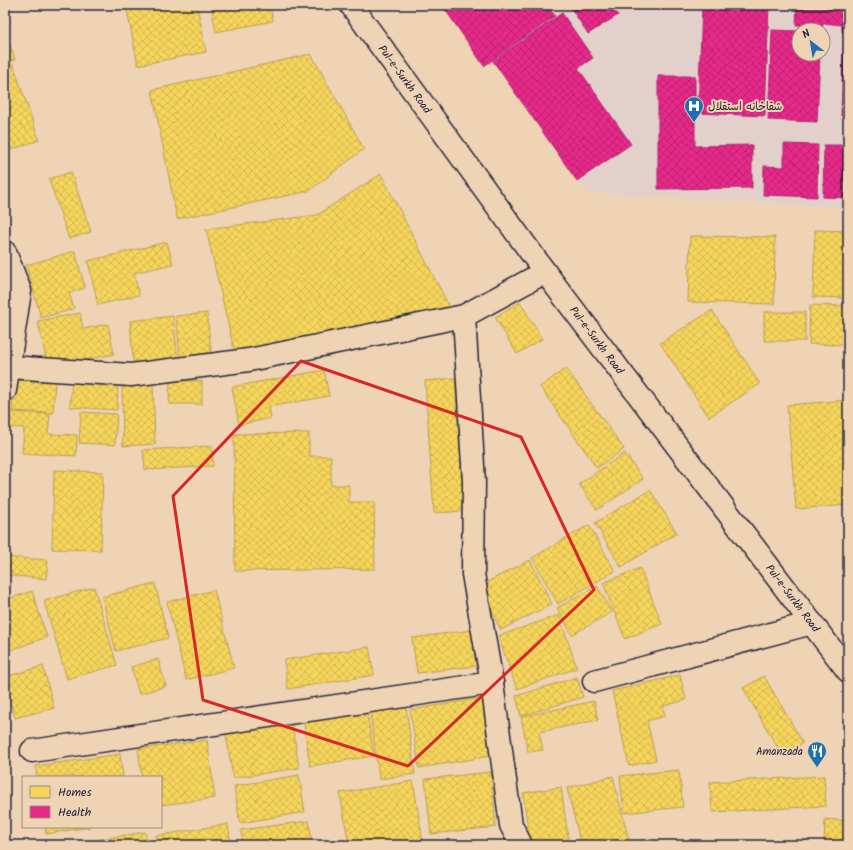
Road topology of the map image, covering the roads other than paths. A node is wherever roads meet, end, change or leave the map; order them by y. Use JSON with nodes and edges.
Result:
{"nodes":[{"id":1,"x":351,"y":5,"type":"edge"},
{"id":2,"x":5,"y":252,"type":"edge"},
{"id":3,"x":545,"y":272,"type":"junction"},
{"id":4,"x":464,"y":316,"type":"junction"},
{"id":5,"x":9,"y":367,"type":"junction"},
{"id":6,"x":5,"y":390,"type":"edge"},
{"id":7,"x":812,"y":623,"type":"junction"},
{"id":8,"x":848,"y":671,"type":"edge"},
{"id":9,"x":594,"y":681,"type":"dead end"},
{"id":10,"x":492,"y":683,"type":"junction"},
{"id":11,"x":32,"y":751,"type":"dead end"},
{"id":12,"x":521,"y":845,"type":"edge"}],
"edges":[{"from":1,"to":3,"type":"street","name":"Pul-e-Surkh Road"},
{"from":2,"to":5,"type":"street"},
{"from":3,"to":4,"type":"street"},
{"from":3,"to":7,"type":"street","name":"Pul-e-Surkh Road"},
{"from":4,"to":5,"type":"street"},
{"from":4,"to":10,"type":"street"},
{"from":5,"to":6,"type":"street"},
{"from":7,"to":8,"type":"street","name":"Pul-e-Surkh Road"},
{"from":7,"to":9,"type":"street"},
{"from":10,"to":11,"type":"street"},
{"from":10,"to":12,"type":"street"}]}
